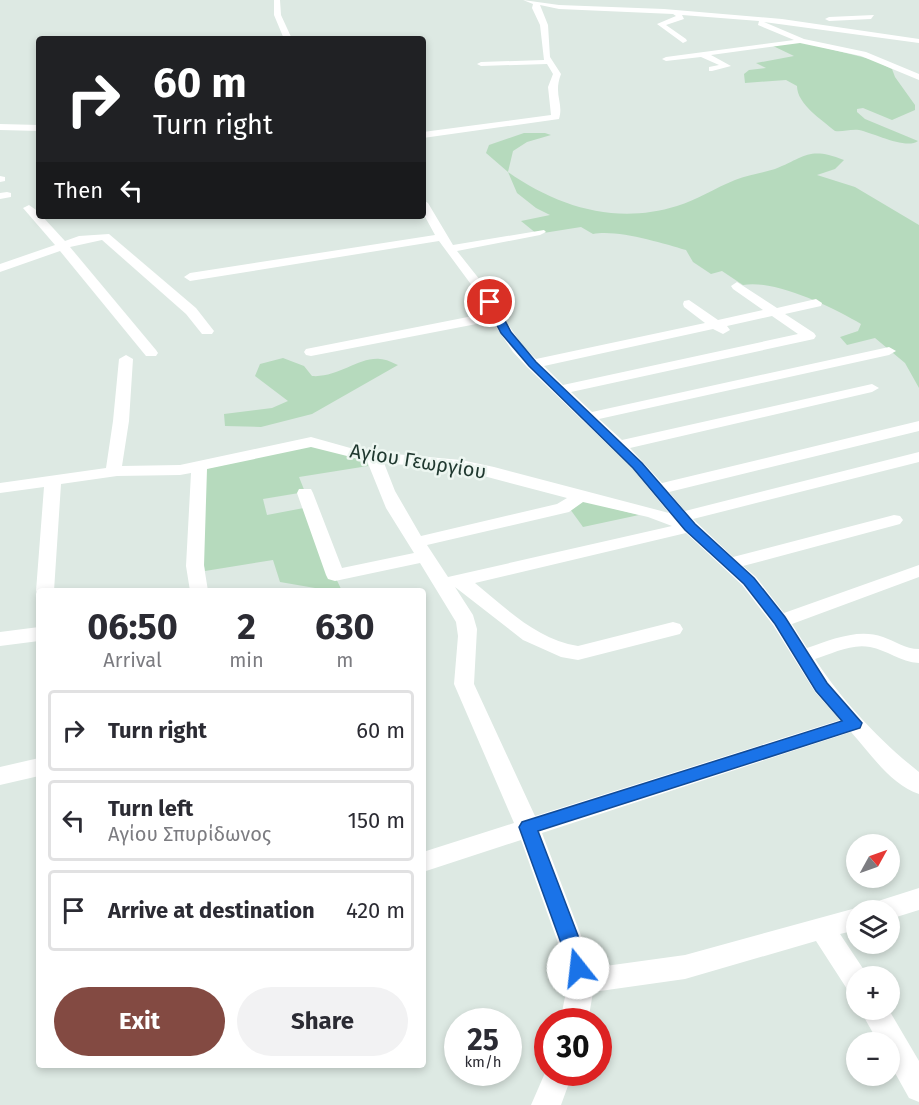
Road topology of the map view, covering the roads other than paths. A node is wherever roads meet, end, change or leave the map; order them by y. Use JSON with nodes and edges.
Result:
{"nodes":[{"id":1,"x":277,"y":0,"type":"edge"},
{"id":2,"x":526,"y":0,"type":"edge"},
{"id":3,"x":537,"y":3,"type":"junction"},
{"id":4,"x":676,"y":12,"type":"junction"},
{"id":5,"x":872,"y":17,"type":"dead end"},
{"id":6,"x":754,"y":18,"type":"junction"},
{"id":7,"x":791,"y":22,"type":"junction"},
{"id":8,"x":809,"y":29,"type":"dead end"},
{"id":9,"x":778,"y":32,"type":"junction"},
{"id":10,"x":287,"y":36,"type":"edge"},
{"id":11,"x":828,"y":36,"type":"dead end"},
{"id":12,"x":800,"y":40,"type":"junction"},
{"id":13,"x":683,"y":41,"type":"dead end"},
{"id":14,"x":919,"y":41,"type":"edge"},
{"id":15,"x":702,"y":54,"type":"junction"},
{"id":16,"x":666,"y":59,"type":"dead end"},
{"id":17,"x":549,"y":62,"type":"junction"},
{"id":18,"x":481,"y":64,"type":"dead end"},
{"id":19,"x":727,"y":66,"type":"junction"},
{"id":20,"x":736,"y":71,"type":"dead end"},
{"id":21,"x":919,"y":77,"type":"edge"},
{"id":22,"x":725,"y":79,"type":"dead end"},
{"id":23,"x":0,"y":127,"type":"edge"},
{"id":24,"x":36,"y":128,"type":"edge"},
{"id":25,"x":426,"y":135,"type":"edge"},
{"id":26,"x":29,"y":208,"type":"dead end"},
{"id":27,"x":426,"y":208,"type":"edge"},
{"id":28,"x":36,"y":216,"type":"edge"},
{"id":29,"x":39,"y":219,"type":"edge"},
{"id":30,"x":540,"y":232,"type":"dead end"},
{"id":31,"x":446,"y":243,"type":"junction"},
{"id":32,"x":63,"y":245,"type":"junction"},
{"id":33,"x":0,"y":268,"type":"edge"},
{"id":34,"x":190,"y":276,"type":"dead end"},
{"id":35,"x":737,"y":286,"type":"dead end"},
{"id":36,"x":816,"y":303,"type":"dead end"},
{"id":37,"x":688,"y":304,"type":"dead end"},
{"id":38,"x":776,"y":313,"type":"junction"},
{"id":39,"x":495,"y":316,"type":"junction"},
{"id":40,"x":723,"y":329,"type":"junction"},
{"id":41,"x":207,"y":331,"type":"dead end"},
{"id":42,"x":770,"y":346,"type":"junction"},
{"id":43,"x":889,"y":351,"type":"dead end"},
{"id":44,"x":311,"y":352,"type":"dead end"},
{"id":45,"x":152,"y":353,"type":"dead end"},
{"id":46,"x":126,"y":359,"type":"dead end"},
{"id":47,"x":532,"y":364,"type":"junction"},
{"id":48,"x":673,"y":366,"type":"junction"},
{"id":49,"x":803,"y":369,"type":"junction"},
{"id":50,"x":872,"y":388,"type":"dead end"},
{"id":51,"x":559,"y":390,"type":"junction"},
{"id":52,"x":703,"y":391,"type":"junction"},
{"id":53,"x":588,"y":417,"type":"junction"},
{"id":54,"x":919,"y":426,"type":"edge"},
{"id":55,"x":618,"y":446,"type":"junction"},
{"id":56,"x":919,"y":457,"type":"edge"},
{"id":57,"x":374,"y":458,"type":"junction"},
{"id":58,"x":199,"y":467,"type":"junction"},
{"id":59,"x":113,"y":472,"type":"junction"},
{"id":60,"x":53,"y":480,"type":"junction"},
{"id":61,"x":0,"y":488,"type":"edge"},
{"id":62,"x":659,"y":489,"type":"junction"},
{"id":63,"x":305,"y":493,"type":"dead end"},
{"id":64,"x":580,"y":496,"type":"junction"},
{"id":65,"x":653,"y":513,"type":"junction"},
{"id":66,"x":682,"y":517,"type":"junction"},
{"id":67,"x":894,"y":520,"type":"dead end"},
{"id":68,"x":421,"y":549,"type":"junction"},
{"id":69,"x":731,"y":564,"type":"junction"},
{"id":70,"x":919,"y":571,"type":"edge"},
{"id":71,"x":452,"y":582,"type":"junction"},
{"id":72,"x":45,"y":588,"type":"edge"},
{"id":73,"x":199,"y":588,"type":"edge"},
{"id":74,"x":780,"y":621,"type":"junction"},
{"id":75,"x":673,"y":629,"type":"dead end"},
{"id":76,"x":36,"y":634,"type":"edge"},
{"id":77,"x":0,"y":639,"type":"edge"},
{"id":78,"x":803,"y":656,"type":"junction"},
{"id":79,"x":919,"y":656,"type":"edge"},
{"id":80,"x":854,"y":723,"type":"junction"},
{"id":81,"x":36,"y":768,"type":"edge"},
{"id":82,"x":0,"y":776,"type":"edge"},
{"id":83,"x":919,"y":785,"type":"edge"},
{"id":84,"x":528,"y":827,"type":"junction"},
{"id":85,"x":426,"y":861,"type":"edge"},
{"id":86,"x":919,"y":899,"type":"edge"},
{"id":87,"x":900,"y":905,"type":"edge"},
{"id":88,"x":846,"y":922,"type":"edge"},
{"id":89,"x":823,"y":930,"type":"junction"},
{"id":90,"x":847,"y":966,"type":"edge"},
{"id":91,"x":581,"y":982,"type":"junction"},
{"id":92,"x":576,"y":1008,"type":"edge"},
{"id":93,"x":880,"y":1020,"type":"edge"},
{"id":94,"x":553,"y":1086,"type":"edge"},
{"id":95,"x":919,"y":1088,"type":"edge"},
{"id":96,"x":546,"y":1105,"type":"edge"}],
"edges":[{"from":1,"to":10,"type":"street"},
{"from":2,"to":3,"type":"street"},
{"from":3,"to":4,"type":"street"},
{"from":3,"to":17,"type":"street"},
{"from":4,"to":6,"type":"street"},
{"from":4,"to":13,"type":"street"},
{"from":5,"to":7,"type":"street"},
{"from":6,"to":7,"type":"street"},
{"from":6,"to":9,"type":"street"},
{"from":7,"to":14,"type":"street"},
{"from":8,"to":9,"type":"street"},
{"from":9,"to":12,"type":"street"},
{"from":11,"to":12,"type":"street"},
{"from":12,"to":15,"type":"street"},
{"from":12,"to":21,"type":"street"},
{"from":15,"to":16,"type":"street"},
{"from":15,"to":19,"type":"street"},
{"from":17,"to":18,"type":"street"},
{"from":17,"to":25,"type":"street"},
{"from":19,"to":20,"type":"street"},
{"from":19,"to":22,"type":"street"},
{"from":23,"to":24,"type":"street"},
{"from":26,"to":28,"type":"street"},
{"from":27,"to":31,"type":"street"},
{"from":29,"to":32,"type":"street"},
{"from":30,"to":31,"type":"street"},
{"from":31,"to":34,"type":"street"},
{"from":31,"to":39,"type":"street"},
{"from":32,"to":33,"type":"street"},
{"from":32,"to":41,"type":"street"},
{"from":32,"to":45,"type":"street"},
{"from":35,"to":38,"type":"street"},
{"from":36,"to":38,"type":"street"},
{"from":37,"to":40,"type":"street"},
{"from":38,"to":40,"type":"street"},
{"from":38,"to":42,"type":"street"},
{"from":39,"to":44,"type":"street"},
{"from":39,"to":47,"type":"street"},
{"from":40,"to":47,"type":"street"},
{"from":42,"to":48,"type":"street"},
{"from":42,"to":49,"type":"street"},
{"from":43,"to":49,"type":"street"},
{"from":46,"to":59,"type":"street"},
{"from":47,"to":51,"type":"street"},
{"from":48,"to":51,"type":"street"},
{"from":48,"to":52,"type":"street"},
{"from":49,"to":52,"type":"street"},
{"from":50,"to":55,"type":"street"},
{"from":51,"to":53,"type":"street"},
{"from":52,"to":53,"type":"street"},
{"from":53,"to":55,"type":"street"},
{"from":54,"to":62,"type":"street"},
{"from":55,"to":62,"type":"street"},
{"from":56,"to":66,"type":"street"},
{"from":57,"to":58,"type":"street","name":"Αγίου Γεωργίου"},
{"from":57,"to":64,"type":"street","name":"Αγίου Γεωργίου"},
{"from":57,"to":68,"type":"street"},
{"from":58,"to":59,"type":"street","name":"Αγίου Γεωργίου"},
{"from":58,"to":73,"type":"street"},
{"from":59,"to":60,"type":"street","name":"Αγίου Γεωργίου"},
{"from":60,"to":61,"type":"street","name":"Αγίου Γεωργίου"},
{"from":60,"to":72,"type":"street"},
{"from":62,"to":66,"type":"street"},
{"from":63,"to":68,"type":"street"},
{"from":64,"to":65,"type":"street","name":"Αγίου Γεωργίου"},
{"from":64,"to":68,"type":"street"},
{"from":65,"to":66,"type":"street"},
{"from":65,"to":66,"type":"street","name":"Αγίου Γεωργίου"},
{"from":66,"to":69,"type":"street"},
{"from":66,"to":71,"type":"street"},
{"from":67,"to":69,"type":"street"},
{"from":68,"to":71,"type":"street"},
{"from":69,"to":74,"type":"street"},
{"from":70,"to":74,"type":"street"},
{"from":71,"to":75,"type":"street"},
{"from":71,"to":84,"type":"street"},
{"from":74,"to":78,"type":"street"},
{"from":76,"to":77,"type":"street"},
{"from":78,"to":79,"type":"street"},
{"from":78,"to":80,"type":"street"},
{"from":80,"to":83,"type":"street"},
{"from":80,"to":84,"type":"street"},
{"from":81,"to":82,"type":"street"},
{"from":84,"to":85,"type":"street"},
{"from":84,"to":91,"type":"street"},
{"from":86,"to":87,"type":"street"},
{"from":88,"to":89,"type":"street"},
{"from":89,"to":90,"type":"street"},
{"from":89,"to":91,"type":"street"},
{"from":91,"to":92,"type":"street"},
{"from":93,"to":95,"type":"street"},
{"from":94,"to":96,"type":"street"}]}
